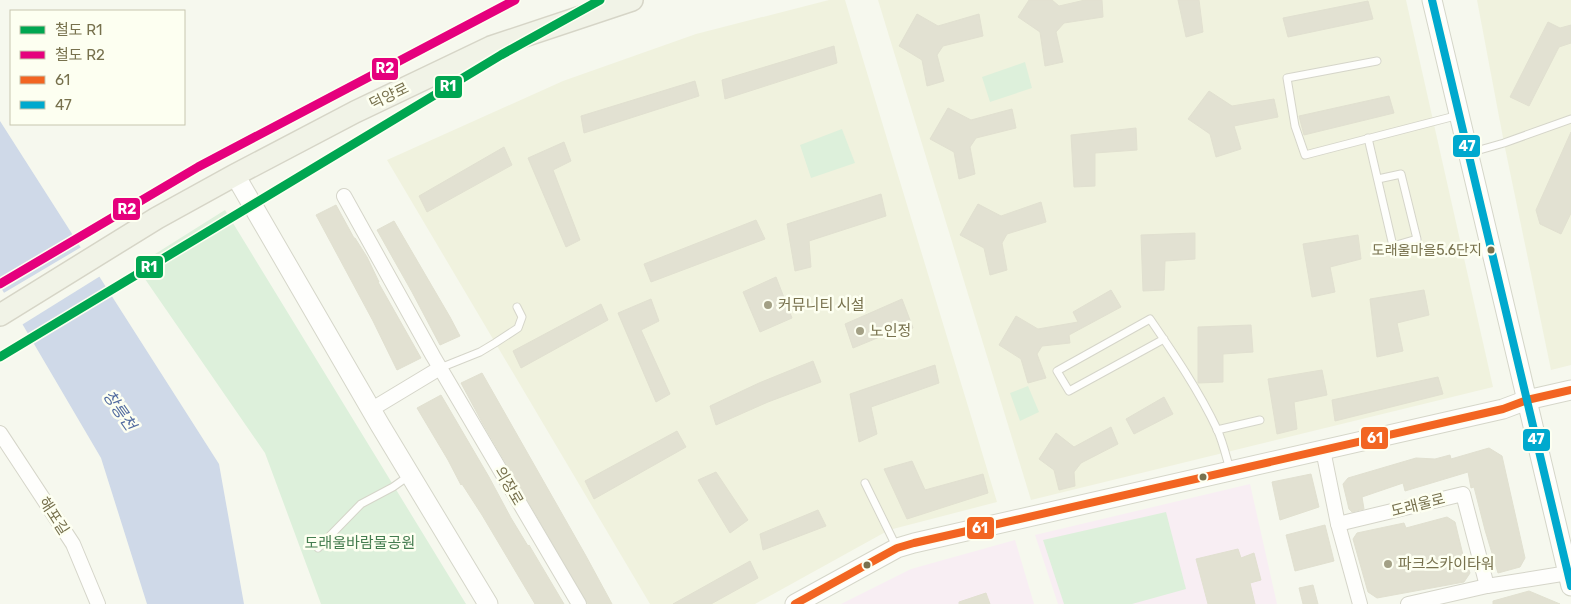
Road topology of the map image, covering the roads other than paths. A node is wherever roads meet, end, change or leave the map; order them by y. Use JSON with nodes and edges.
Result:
{"nodes":[{"id":1,"x":632,"y":0,"type":"edge"},
{"id":2,"x":1432,"y":0,"type":"edge"},
{"id":3,"x":1377,"y":61,"type":"dead end"},
{"id":4,"x":1459,"y":114,"type":"junction"},
{"id":5,"x":1571,"y":119,"type":"edge"},
{"id":6,"x":1368,"y":138,"type":"junction"},
{"id":7,"x":1469,"y":153,"type":"junction"},
{"id":8,"x":235,"y":175,"type":"junction"},
{"id":9,"x":1378,"y":179,"type":"junction"},
{"id":10,"x":344,"y":196,"type":"dead end"},
{"id":11,"x":517,"y":307,"type":"dead end"},
{"id":12,"x":0,"y":315,"type":"edge"},
{"id":13,"x":1164,"y":339,"type":"junction"},
{"id":14,"x":440,"y":368,"type":"junction"},
{"id":15,"x":1571,"y":390,"type":"edge"},
{"id":16,"x":1527,"y":400,"type":"junction"},
{"id":17,"x":372,"y":409,"type":"junction"},
{"id":18,"x":1260,"y":420,"type":"dead end"},
{"id":19,"x":1217,"y":430,"type":"junction"},
{"id":20,"x":0,"y":433,"type":"edge"},
{"id":21,"x":1323,"y":450,"type":"junction"},
{"id":22,"x":1230,"y":470,"type":"junction"},
{"id":23,"x":410,"y":475,"type":"junction"},
{"id":24,"x":865,"y":483,"type":"dead end"},
{"id":25,"x":1338,"y":524,"type":"junction"},
{"id":26,"x":318,"y":548,"type":"dead end"},
{"id":27,"x":897,"y":548,"type":"junction"},
{"id":28,"x":1569,"y":579,"type":"edge"},
{"id":29,"x":1487,"y":586,"type":"junction"},
{"id":30,"x":98,"y":604,"type":"edge"},
{"id":31,"x":488,"y":604,"type":"edge"},
{"id":32,"x":579,"y":604,"type":"edge"},
{"id":33,"x":795,"y":604,"type":"edge"},
{"id":34,"x":1360,"y":604,"type":"edge"},
{"id":35,"x":1408,"y":604,"type":"edge"}],
"edges":[{"from":1,"to":8,"type":"main road","name":"덕양로"},
{"from":2,"to":4,"type":"street"},
{"from":3,"to":6,"type":"lane"},
{"from":4,"to":6,"type":"lane"},
{"from":4,"to":7,"type":"street"},
{"from":5,"to":7,"type":"lane"},
{"from":6,"to":9,"type":"lane"},
{"from":7,"to":16,"type":"street"},
{"from":8,"to":12,"type":"main road","name":"덕양로"},
{"from":8,"to":17,"type":"street"},
{"from":9,"to":9,"type":"lane"},
{"from":10,"to":14,"type":"street","name":"의장로"},
{"from":11,"to":14,"type":"lane"},
{"from":13,"to":13,"type":"lane"},
{"from":13,"to":19,"type":"lane"},
{"from":14,"to":17,"type":"street"},
{"from":14,"to":32,"type":"street","name":"의장로"},
{"from":15,"to":16,"type":"street"},
{"from":16,"to":21,"type":"street"},
{"from":16,"to":28,"type":"street"},
{"from":17,"to":23,"type":"street"},
{"from":18,"to":19,"type":"lane"},
{"from":19,"to":22,"type":"lane"},
{"from":20,"to":30,"type":"street","name":"해포길"},
{"from":21,"to":22,"type":"street"},
{"from":21,"to":25,"type":"street"},
{"from":22,"to":27,"type":"street"},
{"from":23,"to":26,"type":"lane"},
{"from":23,"to":31,"type":"street"},
{"from":24,"to":27,"type":"lane"},
{"from":25,"to":29,"type":"street","name":"도래울로"},
{"from":25,"to":34,"type":"street"},
{"from":27,"to":33,"type":"street"},
{"from":28,"to":29,"type":"street"},
{"from":29,"to":35,"type":"street"}]}
